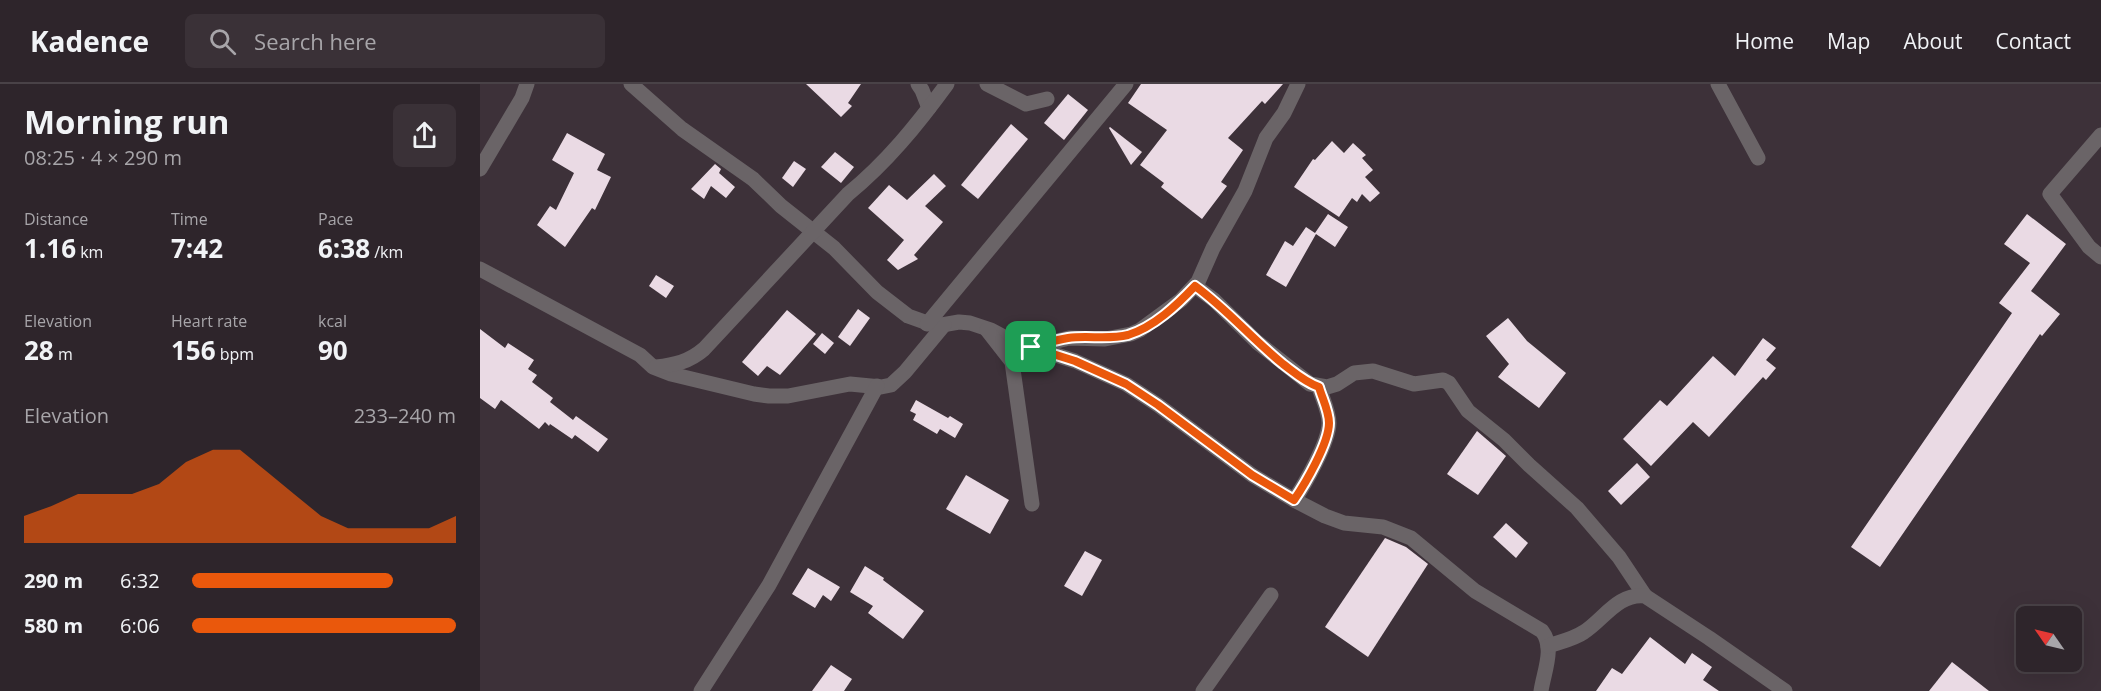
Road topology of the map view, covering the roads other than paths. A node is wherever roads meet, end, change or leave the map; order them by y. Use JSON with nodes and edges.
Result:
{"nodes":[{"id":1,"x":527,"y":84,"type":"edge"},
{"id":2,"x":631,"y":84,"type":"edge"},
{"id":3,"x":918,"y":84,"type":"edge"},
{"id":4,"x":947,"y":84,"type":"edge"},
{"id":5,"x":987,"y":84,"type":"edge"},
{"id":6,"x":1126,"y":84,"type":"edge"},
{"id":7,"x":1298,"y":84,"type":"edge"},
{"id":8,"x":1718,"y":84,"type":"edge"},
{"id":9,"x":1047,"y":99,"type":"dead end"},
{"id":10,"x":929,"y":108,"type":"junction"},
{"id":11,"x":2101,"y":135,"type":"edge"},
{"id":12,"x":1758,"y":158,"type":"dead end"},
{"id":13,"x":480,"y":170,"type":"edge"},
{"id":14,"x":812,"y":231,"type":"junction"},
{"id":15,"x":2101,"y":257,"type":"edge"},
{"id":16,"x":480,"y":269,"type":"edge"},
{"id":17,"x":1195,"y":286,"type":"junction"},
{"id":18,"x":927,"y":324,"type":"junction"},
{"id":19,"x":944,"y":325,"type":"junction"},
{"id":20,"x":985,"y":328,"type":"junction"},
{"id":21,"x":1031,"y":347,"type":"junction"},
{"id":22,"x":653,"y":367,"type":"junction"},
{"id":23,"x":877,"y":387,"type":"junction"},
{"id":24,"x":1319,"y":387,"type":"junction"},
{"id":25,"x":1294,"y":500,"type":"junction"},
{"id":26,"x":1032,"y":504,"type":"dead end"},
{"id":27,"x":1271,"y":595,"type":"dead end"},
{"id":28,"x":1645,"y":596,"type":"junction"},
{"id":29,"x":1548,"y":646,"type":"junction"},
{"id":30,"x":701,"y":691,"type":"edge"},
{"id":31,"x":1203,"y":691,"type":"edge"},
{"id":32,"x":1541,"y":691,"type":"edge"},
{"id":33,"x":1785,"y":691,"type":"edge"}],
"edges":[{"from":1,"to":13,"type":"street"},
{"from":2,"to":14,"type":"street"},
{"from":3,"to":10,"type":"street"},
{"from":4,"to":10,"type":"street"},
{"from":5,"to":9,"type":"street"},
{"from":6,"to":18,"type":"street"},
{"from":7,"to":17,"type":"street"},
{"from":8,"to":12,"type":"street"},
{"from":10,"to":14,"type":"street"},
{"from":11,"to":15,"type":"street"},
{"from":14,"to":18,"type":"street"},
{"from":14,"to":22,"type":"street"},
{"from":16,"to":22,"type":"street"},
{"from":17,"to":21,"type":"street"},
{"from":17,"to":24,"type":"street"},
{"from":18,"to":19,"type":"street"},
{"from":19,"to":20,"type":"street"},
{"from":19,"to":23,"type":"street"},
{"from":20,"to":21,"type":"street"},
{"from":20,"to":26,"type":"street"},
{"from":21,"to":25,"type":"street"},
{"from":22,"to":23,"type":"street"},
{"from":23,"to":30,"type":"street"},
{"from":24,"to":25,"type":"street"},
{"from":24,"to":28,"type":"street"},
{"from":25,"to":29,"type":"street"},
{"from":27,"to":31,"type":"street"},
{"from":28,"to":29,"type":"street"},
{"from":28,"to":33,"type":"street"},
{"from":29,"to":32,"type":"street"}]}
